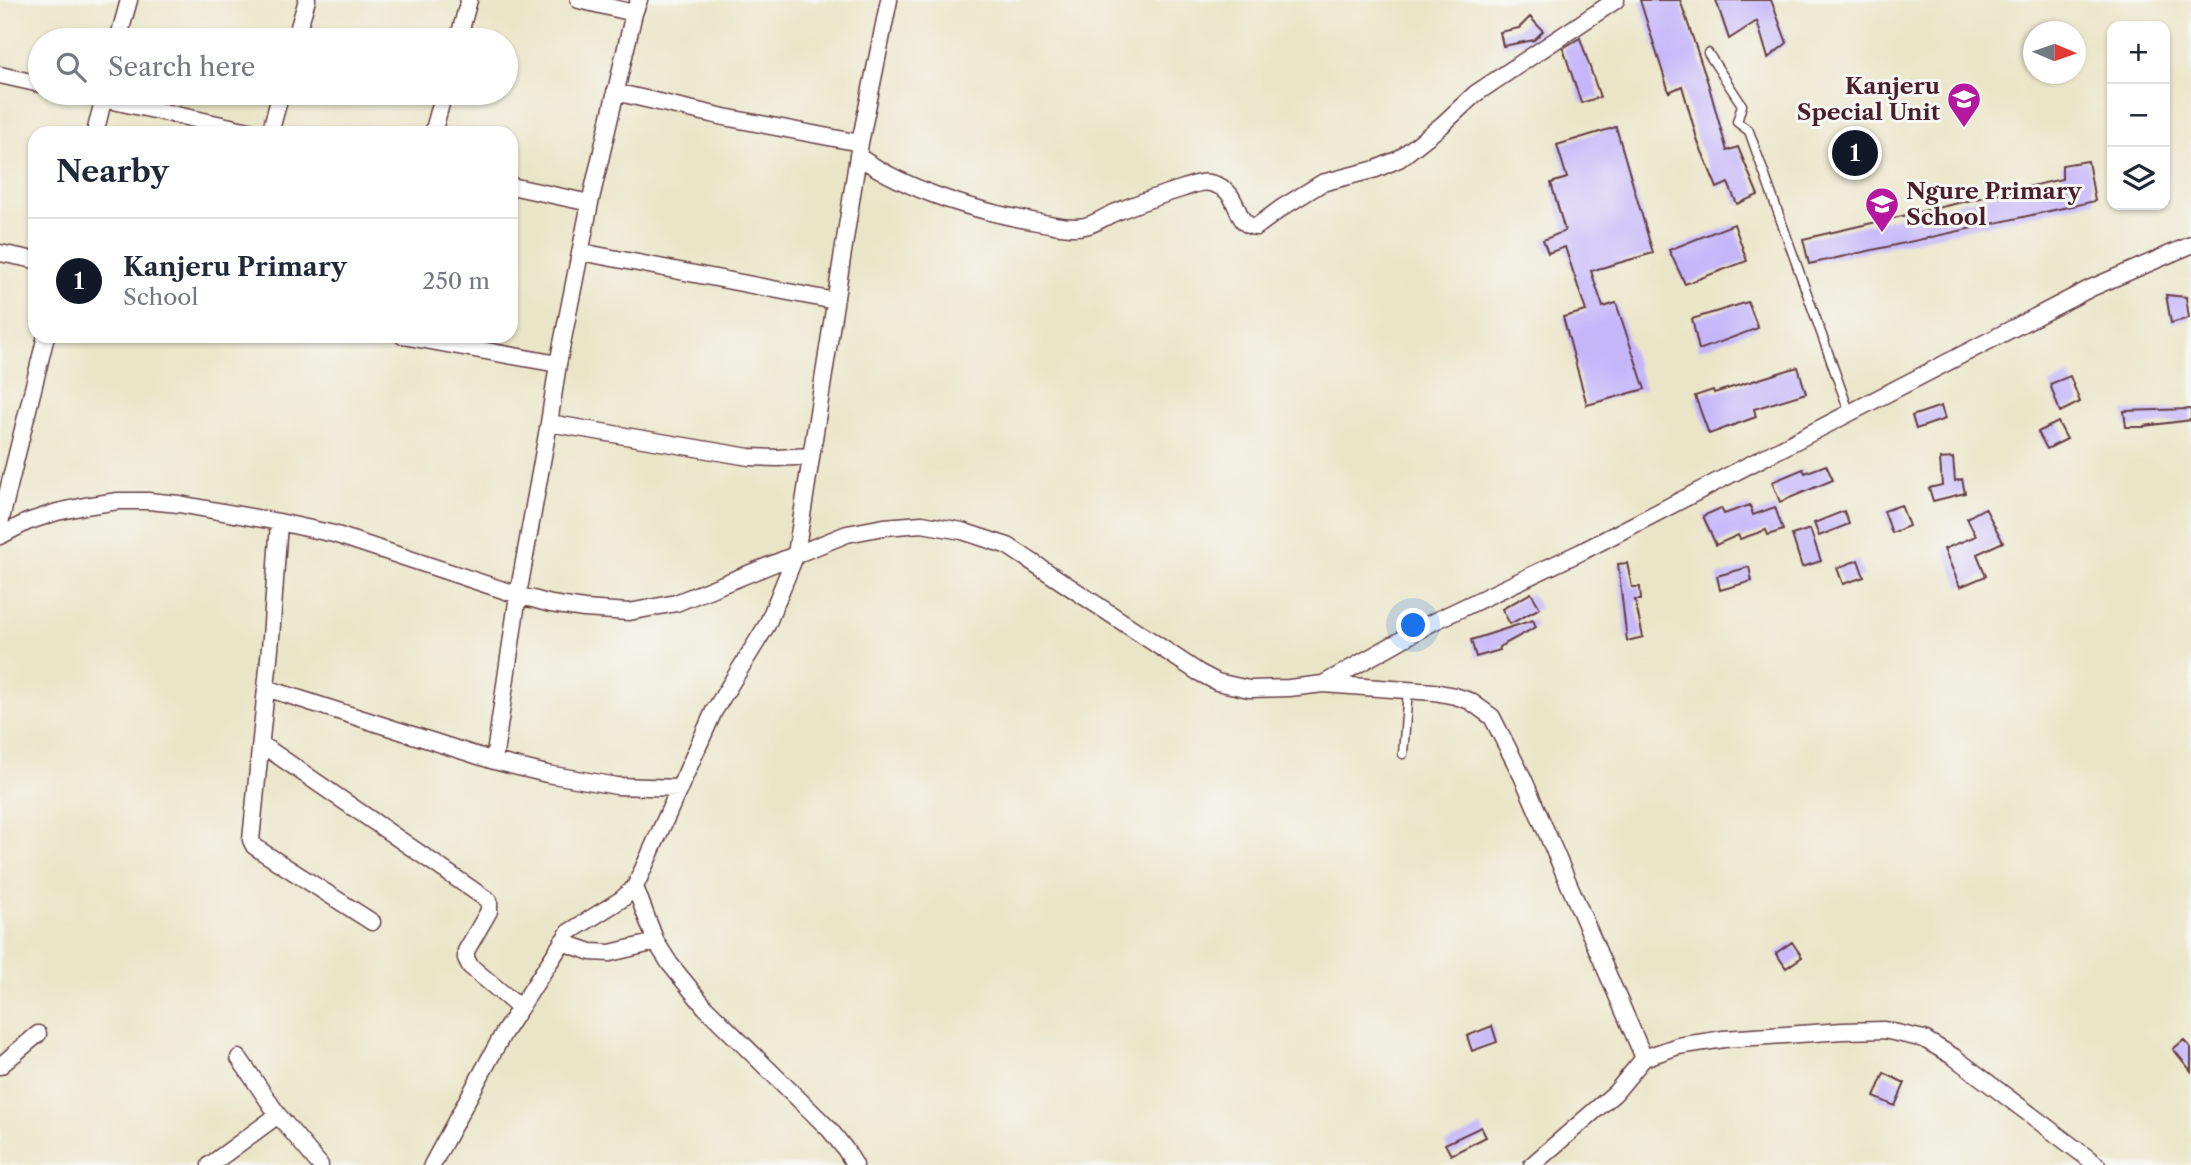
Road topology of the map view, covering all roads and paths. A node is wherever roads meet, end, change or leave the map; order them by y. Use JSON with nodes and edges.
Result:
{"nodes":[{"id":1,"x":129,"y":0,"type":"edge"},
{"id":2,"x":307,"y":0,"type":"edge"},
{"id":3,"x":469,"y":0,"type":"edge"},
{"id":4,"x":579,"y":0,"type":"edge"},
{"id":5,"x":889,"y":0,"type":"edge"},
{"id":6,"x":1616,"y":0,"type":"edge"},
{"id":7,"x":636,"y":7,"type":"edge"},
{"id":8,"x":121,"y":28,"type":"edge"},
{"id":9,"x":299,"y":28,"type":"edge"},
{"id":10,"x":461,"y":28,"type":"edge"},
{"id":11,"x":1708,"y":53,"type":"dead end"},
{"id":12,"x":0,"y":75,"type":"edge"},
{"id":13,"x":28,"y":81,"type":"edge"},
{"id":14,"x":615,"y":92,"type":"junction"},
{"id":15,"x":102,"y":105,"type":"edge"},
{"id":16,"x":141,"y":105,"type":"edge"},
{"id":17,"x":278,"y":105,"type":"edge"},
{"id":18,"x":441,"y":105,"type":"edge"},
{"id":19,"x":97,"y":126,"type":"edge"},
{"id":20,"x":229,"y":126,"type":"edge"},
{"id":21,"x":272,"y":126,"type":"edge"},
{"id":22,"x":435,"y":126,"type":"edge"},
{"id":23,"x":859,"y":150,"type":"junction"},
{"id":24,"x":518,"y":188,"type":"edge"},
{"id":25,"x":590,"y":203,"type":"junction"},
{"id":26,"x":2191,"y":245,"type":"edge"},
{"id":27,"x":581,"y":252,"type":"junction"},
{"id":28,"x":0,"y":253,"type":"edge"},
{"id":29,"x":28,"y":259,"type":"edge"},
{"id":30,"x":835,"y":302,"type":"junction"},
{"id":31,"x":44,"y":343,"type":"edge"},
{"id":32,"x":442,"y":343,"type":"edge"},
{"id":33,"x":558,"y":364,"type":"junction"},
{"id":34,"x":1850,"y":414,"type":"junction"},
{"id":35,"x":549,"y":423,"type":"junction"},
{"id":36,"x":811,"y":456,"type":"junction"},
{"id":37,"x":279,"y":522,"type":"junction"},
{"id":38,"x":0,"y":523,"type":"edge"},
{"id":39,"x":0,"y":536,"type":"edge"},
{"id":40,"x":796,"y":554,"type":"junction"},
{"id":41,"x":518,"y":595,"type":"junction"},
{"id":42,"x":1323,"y":684,"type":"junction"},
{"id":43,"x":266,"y":688,"type":"junction"},
{"id":44,"x":1408,"y":690,"type":"junction"},
{"id":45,"x":261,"y":744,"type":"junction"},
{"id":46,"x":1403,"y":754,"type":"dead end"},
{"id":47,"x":494,"y":761,"type":"junction"},
{"id":48,"x":679,"y":788,"type":"junction"},
{"id":49,"x":635,"y":887,"type":"junction"},
{"id":50,"x":372,"y":922,"type":"dead end"},
{"id":51,"x":562,"y":942,"type":"junction"},
{"id":52,"x":656,"y":942,"type":"junction"},
{"id":53,"x":520,"y":1008,"type":"junction"},
{"id":54,"x":38,"y":1034,"type":"dead end"},
{"id":55,"x":239,"y":1058,"type":"dead end"},
{"id":56,"x":1644,"y":1058,"type":"junction"},
{"id":57,"x":0,"y":1066,"type":"edge"},
{"id":58,"x":278,"y":1115,"type":"junction"},
{"id":59,"x":209,"y":1165,"type":"edge"},
{"id":60,"x":320,"y":1165,"type":"edge"},
{"id":61,"x":432,"y":1165,"type":"edge"},
{"id":62,"x":855,"y":1165,"type":"edge"},
{"id":63,"x":1532,"y":1165,"type":"edge"},
{"id":64,"x":2097,"y":1165,"type":"edge"}],
"edges":[{"from":1,"to":8,"type":"street"},
{"from":2,"to":9,"type":"street"},
{"from":3,"to":10,"type":"street"},
{"from":4,"to":7,"type":"street"},
{"from":5,"to":23,"type":"street"},
{"from":6,"to":23,"type":"street"},
{"from":7,"to":14,"type":"street"},
{"from":11,"to":34,"type":"lane"},
{"from":12,"to":13,"type":"street"},
{"from":14,"to":23,"type":"street"},
{"from":14,"to":25,"type":"street"},
{"from":15,"to":19,"type":"street"},
{"from":16,"to":20,"type":"street"},
{"from":17,"to":21,"type":"street"},
{"from":18,"to":22,"type":"street"},
{"from":23,"to":30,"type":"street"},
{"from":24,"to":25,"type":"street"},
{"from":25,"to":27,"type":"street"},
{"from":26,"to":34,"type":"street"},
{"from":27,"to":30,"type":"street"},
{"from":27,"to":33,"type":"street"},
{"from":28,"to":29,"type":"street"},
{"from":30,"to":36,"type":"street"},
{"from":31,"to":38,"type":"street"},
{"from":32,"to":33,"type":"street"},
{"from":33,"to":35,"type":"street"},
{"from":34,"to":42,"type":"street"},
{"from":35,"to":36,"type":"street"},
{"from":35,"to":41,"type":"street"},
{"from":36,"to":40,"type":"street"},
{"from":37,"to":39,"type":"street"},
{"from":37,"to":41,"type":"street"},
{"from":37,"to":43,"type":"street"},
{"from":40,"to":41,"type":"street"},
{"from":40,"to":42,"type":"street"},
{"from":40,"to":48,"type":"street"},
{"from":41,"to":47,"type":"street"},
{"from":42,"to":44,"type":"street"},
{"from":43,"to":45,"type":"street"},
{"from":43,"to":47,"type":"street"},
{"from":44,"to":46,"type":"lane"},
{"from":44,"to":56,"type":"street"},
{"from":45,"to":50,"type":"street"},
{"from":45,"to":53,"type":"street"},
{"from":47,"to":48,"type":"street"},
{"from":48,"to":49,"type":"street"},
{"from":49,"to":51,"type":"street"},
{"from":49,"to":52,"type":"street"},
{"from":51,"to":52,"type":"street"},
{"from":51,"to":53,"type":"street"},
{"from":52,"to":62,"type":"street"},
{"from":53,"to":61,"type":"street"},
{"from":54,"to":57,"type":"street"},
{"from":55,"to":58,"type":"street"},
{"from":56,"to":63,"type":"street"},
{"from":56,"to":64,"type":"street"},
{"from":58,"to":59,"type":"street"},
{"from":58,"to":60,"type":"street"}]}
